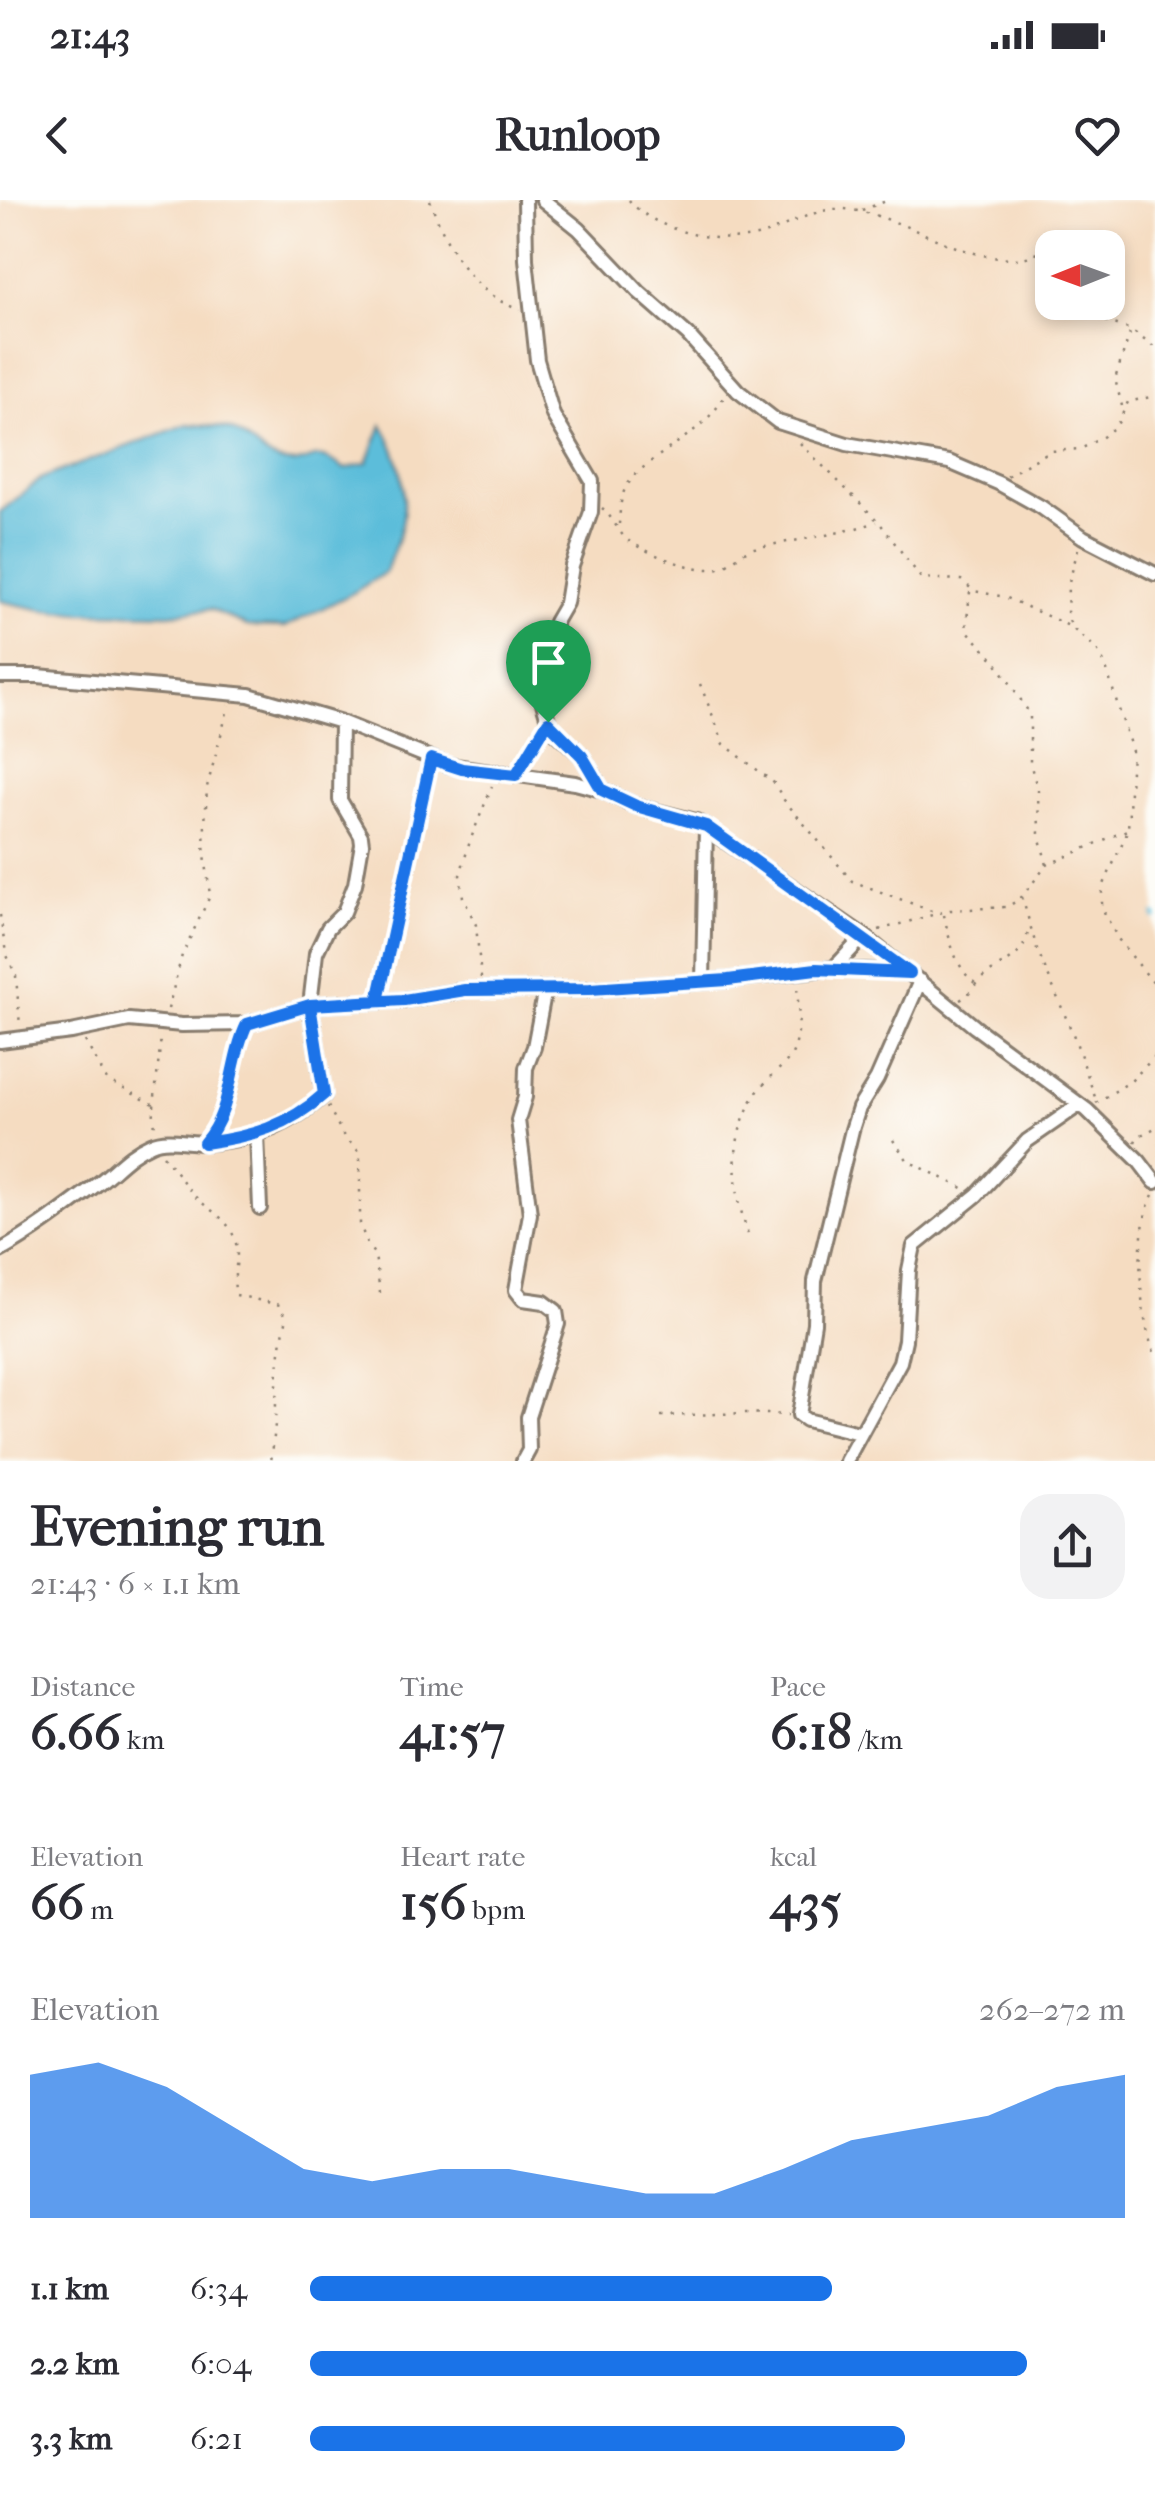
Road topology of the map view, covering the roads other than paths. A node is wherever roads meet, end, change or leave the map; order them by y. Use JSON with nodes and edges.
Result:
{"nodes":[{"id":1,"x":525,"y":200,"type":"edge"},
{"id":2,"x":543,"y":200,"type":"edge"},
{"id":3,"x":1155,"y":574,"type":"edge"},
{"id":4,"x":0,"y":676,"type":"edge"},
{"id":5,"x":341,"y":722,"type":"junction"},
{"id":6,"x":602,"y":790,"type":"junction"},
{"id":7,"x":706,"y":826,"type":"junction"},
{"id":8,"x":864,"y":936,"type":"junction"},
{"id":9,"x":834,"y":968,"type":"junction"},
{"id":10,"x":915,"y":977,"type":"junction"},
{"id":11,"x":703,"y":982,"type":"junction"},
{"id":12,"x":545,"y":989,"type":"junction"},
{"id":13,"x":310,"y":1005,"type":"junction"},
{"id":14,"x":0,"y":1041,"type":"edge"},
{"id":15,"x":1088,"y":1106,"type":"junction"},
{"id":16,"x":258,"y":1134,"type":"junction"},
{"id":17,"x":1155,"y":1182,"type":"edge"},
{"id":18,"x":260,"y":1208,"type":"dead end"},
{"id":19,"x":0,"y":1251,"type":"edge"},
{"id":20,"x":859,"y":1433,"type":"junction"},
{"id":21,"x":523,"y":1461,"type":"edge"},
{"id":22,"x":846,"y":1461,"type":"edge"}],
"edges":[{"from":1,"to":6,"type":"street"},
{"from":2,"to":3,"type":"street"},
{"from":4,"to":5,"type":"street"},
{"from":5,"to":6,"type":"street"},
{"from":5,"to":13,"type":"street"},
{"from":6,"to":7,"type":"street"},
{"from":7,"to":8,"type":"street"},
{"from":7,"to":11,"type":"street"},
{"from":8,"to":9,"type":"street"},
{"from":8,"to":10,"type":"street"},
{"from":9,"to":10,"type":"street"},
{"from":9,"to":11,"type":"street"},
{"from":10,"to":15,"type":"street"},
{"from":10,"to":20,"type":"street"},
{"from":11,"to":12,"type":"street"},
{"from":12,"to":13,"type":"street"},
{"from":12,"to":21,"type":"street"},
{"from":13,"to":14,"type":"street"},
{"from":13,"to":16,"type":"street"},
{"from":15,"to":17,"type":"street"},
{"from":15,"to":20,"type":"street"},
{"from":16,"to":18,"type":"street"},
{"from":16,"to":19,"type":"street"},
{"from":20,"to":22,"type":"street"}]}
